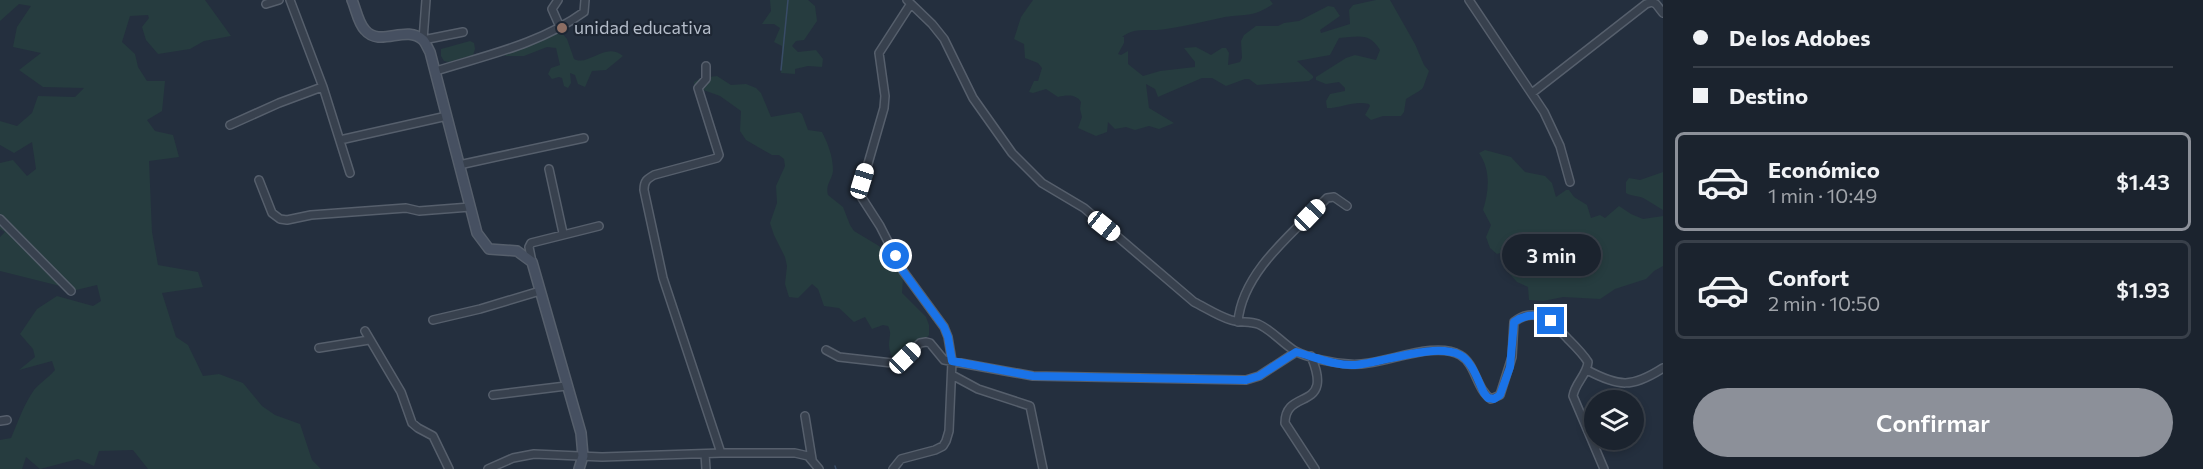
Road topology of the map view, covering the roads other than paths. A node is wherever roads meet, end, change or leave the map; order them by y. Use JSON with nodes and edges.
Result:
{"nodes":[{"id":1,"x":279,"y":0,"type":"edge"},
{"id":2,"x":290,"y":0,"type":"edge"},
{"id":3,"x":352,"y":0,"type":"edge"},
{"id":4,"x":426,"y":0,"type":"edge"},
{"id":5,"x":558,"y":0,"type":"edge"},
{"id":6,"x":585,"y":0,"type":"edge"},
{"id":7,"x":1469,"y":0,"type":"edge"},
{"id":8,"x":909,"y":2,"type":"edge"},
{"id":9,"x":266,"y":4,"type":"dead end"},
{"id":10,"x":1663,"y":13,"type":"edge"},
{"id":11,"x":560,"y":27,"type":"junction"},
{"id":12,"x":463,"y":32,"type":"dead end"},
{"id":13,"x":423,"y":40,"type":"junction"},
{"id":14,"x":706,"y":66,"type":"dead end"},
{"id":15,"x":436,"y":71,"type":"junction"},
{"id":16,"x":322,"y":87,"type":"junction"},
{"id":17,"x":1532,"y":93,"type":"junction"},
{"id":18,"x":447,"y":116,"type":"junction"},
{"id":19,"x":230,"y":125,"type":"dead end"},
{"id":20,"x":585,"y":138,"type":"dead end"},
{"id":21,"x":340,"y":140,"type":"junction"},
{"id":22,"x":459,"y":165,"type":"junction"},
{"id":23,"x":549,"y":169,"type":"dead end"},
{"id":24,"x":350,"y":173,"type":"dead end"},
{"id":25,"x":259,"y":180,"type":"dead end"},
{"id":26,"x":1570,"y":182,"type":"dead end"},
{"id":27,"x":1347,"y":206,"type":"dead end"},
{"id":28,"x":470,"y":207,"type":"junction"},
{"id":29,"x":0,"y":219,"type":"edge"},
{"id":30,"x":599,"y":226,"type":"dead end"},
{"id":31,"x":563,"y":233,"type":"junction"},
{"id":32,"x":532,"y":262,"type":"junction"},
{"id":33,"x":71,"y":291,"type":"dead end"},
{"id":34,"x":540,"y":291,"type":"junction"},
{"id":35,"x":433,"y":320,"type":"dead end"},
{"id":36,"x":1238,"y":322,"type":"junction"},
{"id":37,"x":365,"y":331,"type":"dead end"},
{"id":38,"x":369,"y":340,"type":"junction"},
{"id":39,"x":319,"y":348,"type":"dead end"},
{"id":40,"x":826,"y":350,"type":"dead end"},
{"id":41,"x":1296,"y":352,"type":"junction"},
{"id":42,"x":1311,"y":356,"type":"junction"},
{"id":43,"x":952,"y":361,"type":"junction"},
{"id":44,"x":1663,"y":368,"type":"edge"},
{"id":45,"x":1587,"y":370,"type":"junction"},
{"id":46,"x":952,"y":375,"type":"junction"},
{"id":47,"x":566,"y":386,"type":"junction"},
{"id":48,"x":493,"y":395,"type":"dead end"},
{"id":49,"x":805,"y":416,"type":"dead end"},
{"id":50,"x":721,"y":453,"type":"junction"},
{"id":51,"x":705,"y":454,"type":"junction"},
{"id":52,"x":583,"y":456,"type":"junction"},
{"id":53,"x":812,"y":459,"type":"junction"},
{"id":54,"x":449,"y":469,"type":"edge"},
{"id":55,"x":488,"y":469,"type":"edge"},
{"id":56,"x":579,"y":469,"type":"edge"},
{"id":57,"x":706,"y":469,"type":"edge"},
{"id":58,"x":819,"y":469,"type":"edge"},
{"id":59,"x":893,"y":469,"type":"edge"},
{"id":60,"x":1043,"y":469,"type":"edge"},
{"id":61,"x":1316,"y":469,"type":"edge"},
{"id":62,"x":1604,"y":469,"type":"edge"}],
"edges":[{"from":1,"to":9,"type":"street"},
{"from":2,"to":16,"type":"street"},
{"from":3,"to":13,"type":"street"},
{"from":4,"to":13,"type":"street"},
{"from":5,"to":11,"type":"street"},
{"from":6,"to":11,"type":"street"},
{"from":7,"to":17,"type":"street"},
{"from":8,"to":36,"type":"street"},
{"from":8,"to":43,"type":"street"},
{"from":10,"to":17,"type":"street"},
{"from":11,"to":15,"type":"street"},
{"from":12,"to":13,"type":"street"},
{"from":13,"to":15,"type":"street"},
{"from":14,"to":50,"type":"street"},
{"from":15,"to":18,"type":"street"},
{"from":16,"to":19,"type":"street"},
{"from":16,"to":21,"type":"street"},
{"from":17,"to":26,"type":"street"},
{"from":18,"to":21,"type":"street"},
{"from":18,"to":22,"type":"street"},
{"from":20,"to":22,"type":"street"},
{"from":21,"to":24,"type":"street"},
{"from":22,"to":28,"type":"street"},
{"from":23,"to":31,"type":"street"},
{"from":25,"to":28,"type":"street"},
{"from":27,"to":36,"type":"street"},
{"from":28,"to":32,"type":"street"},
{"from":29,"to":33,"type":"street"},
{"from":30,"to":31,"type":"street"},
{"from":31,"to":32,"type":"street"},
{"from":32,"to":34,"type":"street"},
{"from":34,"to":35,"type":"street"},
{"from":34,"to":47,"type":"street"},
{"from":36,"to":41,"type":"street"},
{"from":37,"to":38,"type":"street"},
{"from":38,"to":39,"type":"street"},
{"from":38,"to":54,"type":"street"},
{"from":40,"to":43,"type":"street"},
{"from":41,"to":42,"type":"street"},
{"from":41,"to":43,"type":"street"},
{"from":42,"to":45,"type":"street"},
{"from":42,"to":61,"type":"street"},
{"from":43,"to":46,"type":"street"},
{"from":44,"to":45,"type":"street"},
{"from":45,"to":62,"type":"street"},
{"from":46,"to":59,"type":"street"},
{"from":46,"to":60,"type":"street"},
{"from":47,"to":48,"type":"street"},
{"from":47,"to":52,"type":"street"},
{"from":49,"to":53,"type":"street"},
{"from":50,"to":51,"type":"street"},
{"from":50,"to":53,"type":"street"},
{"from":51,"to":52,"type":"street"},
{"from":51,"to":57,"type":"street"},
{"from":52,"to":55,"type":"street"},
{"from":52,"to":56,"type":"street"},
{"from":53,"to":58,"type":"street"}]}
